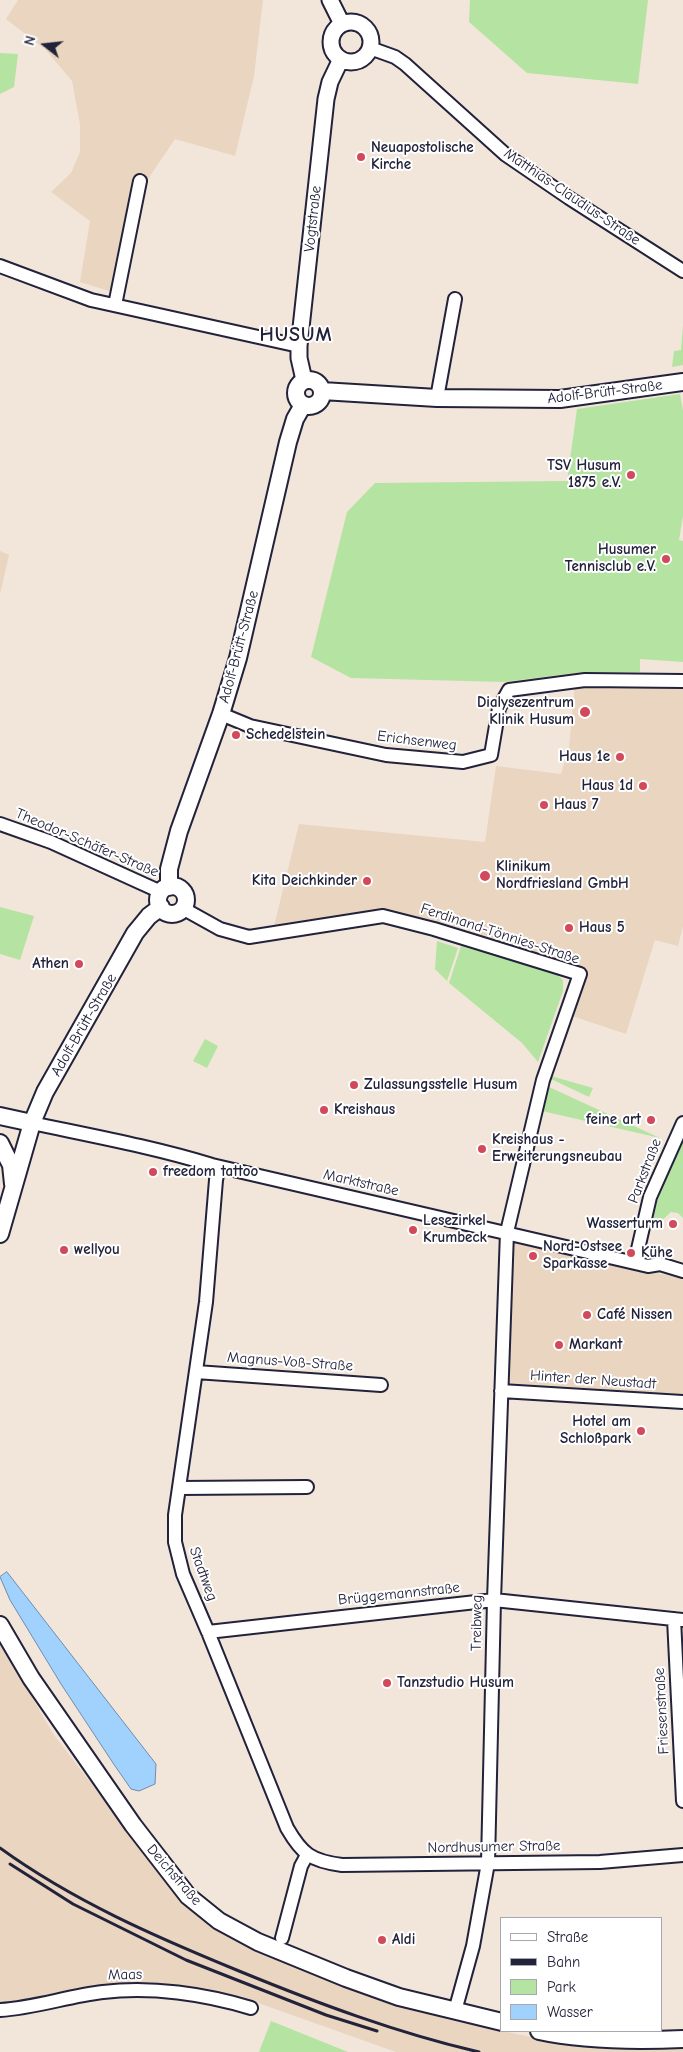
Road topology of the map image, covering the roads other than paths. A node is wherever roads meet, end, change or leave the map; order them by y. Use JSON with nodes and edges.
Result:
{"nodes":[{"id":1,"x":330,"y":0,"type":"edge"},
{"id":2,"x":342,"y":24,"type":"junction"},
{"id":3,"x":370,"y":48,"type":"junction"},
{"id":4,"x":341,"y":59,"type":"junction"},
{"id":5,"x":140,"y":181,"type":"dead end"},
{"id":6,"x":0,"y":266,"type":"edge"},
{"id":7,"x":683,"y":267,"type":"edge"},
{"id":8,"x":455,"y":299,"type":"dead end"},
{"id":9,"x":115,"y":305,"type":"junction"},
{"id":10,"x":299,"y":346,"type":"junction"},
{"id":11,"x":304,"y":380,"type":"junction"},
{"id":12,"x":683,"y":382,"type":"edge"},
{"id":13,"x":322,"y":391,"type":"junction"},
{"id":14,"x":437,"y":398,"type":"junction"},
{"id":15,"x":303,"y":405,"type":"junction"},
{"id":16,"x":683,"y":681,"type":"edge"},
{"id":17,"x":221,"y":714,"type":"junction"},
{"id":18,"x":0,"y":824,"type":"edge"},
{"id":19,"x":164,"y":895,"type":"junction"},
{"id":20,"x":184,"y":909,"type":"junction"},
{"id":21,"x":0,"y":1116,"type":"edge"},
{"id":22,"x":32,"y":1123,"type":"junction"},
{"id":23,"x":683,"y":1123,"type":"edge"},
{"id":24,"x":0,"y":1143,"type":"edge"},
{"id":25,"x":219,"y":1167,"type":"junction"},
{"id":26,"x":13,"y":1191,"type":"junction"},
{"id":27,"x":507,"y":1232,"type":"junction"},
{"id":28,"x":0,"y":1234,"type":"edge"},
{"id":29,"x":635,"y":1262,"type":"junction"},
{"id":30,"x":683,"y":1271,"type":"edge"},
{"id":31,"x":196,"y":1372,"type":"junction"},
{"id":32,"x":381,"y":1385,"type":"dead end"},
{"id":33,"x":501,"y":1390,"type":"junction"},
{"id":34,"x":683,"y":1402,"type":"edge"},
{"id":35,"x":308,"y":1487,"type":"dead end"},
{"id":36,"x":180,"y":1488,"type":"junction"},
{"id":37,"x":494,"y":1600,"type":"junction"},
{"id":38,"x":678,"y":1620,"type":"edge"},
{"id":39,"x":0,"y":1625,"type":"edge"},
{"id":40,"x":208,"y":1632,"type":"junction"},
{"id":41,"x":683,"y":1801,"type":"edge"},
{"id":42,"x":307,"y":1855,"type":"junction"},
{"id":43,"x":683,"y":1855,"type":"edge"},
{"id":44,"x":488,"y":1864,"type":"junction"},
{"id":45,"x":282,"y":1938,"type":"dead end"},
{"id":46,"x":251,"y":2008,"type":"dead end"},
{"id":47,"x":0,"y":2010,"type":"edge"},
{"id":48,"x":455,"y":2011,"type":"junction"},
{"id":49,"x":500,"y":2022,"type":"edge"},
{"id":50,"x":548,"y":2032,"type":"edge"},
{"id":51,"x":683,"y":2039,"type":"edge"}],
"edges":[{"from":1,"to":2,"type":"street"},
{"from":2,"to":3,"type":"street"},
{"from":2,"to":4,"type":"street"},
{"from":3,"to":4,"type":"street"},
{"from":3,"to":7,"type":"street","name":"Matthias-Claudius-Straße"},
{"from":4,"to":10,"type":"street","name":"Vogtstraße"},
{"from":5,"to":9,"type":"street"},
{"from":6,"to":9,"type":"street"},
{"from":8,"to":14,"type":"street"},
{"from":9,"to":10,"type":"street"},
{"from":10,"to":11,"type":"street","name":"Vogtstraße"},
{"from":11,"to":13,"type":"main road","name":"Adolf-Brütt-Straße"},
{"from":11,"to":15,"type":"main road"},
{"from":12,"to":14,"type":"main road","name":"Adolf-Brütt-Straße"},
{"from":13,"to":14,"type":"main road","name":"Adolf-Brütt-Straße"},
{"from":13,"to":15,"type":"main road"},
{"from":15,"to":17,"type":"main road","name":"Adolf-Brütt-Straße"},
{"from":16,"to":17,"type":"street","name":"Erichsenweg"},
{"from":17,"to":19,"type":"main road","name":"Adolf-Brütt-Straße"},
{"from":18,"to":19,"type":"street","name":"Theodor-Schäfer-Straße"},
{"from":19,"to":20,"type":"main road"},
{"from":19,"to":20,"type":"main road"},
{"from":19,"to":22,"type":"main road","name":"Adolf-Brütt-Straße"},
{"from":20,"to":27,"type":"street","name":"Ferdinand-Tönnies-Straße"},
{"from":21,"to":22,"type":"main road"},
{"from":22,"to":25,"type":"street","name":"Marktstraße"},
{"from":22,"to":26,"type":"main road","name":"Adolf-Brütt-Straße"},
{"from":23,"to":29,"type":"street","name":"Parkstraße"},
{"from":24,"to":26,"type":"main road"},
{"from":25,"to":27,"type":"street","name":"Marktstraße"},
{"from":25,"to":31,"type":"street","name":"Stadtweg"},
{"from":26,"to":28,"type":"main road","name":"Adolf-Brütt-Straße"},
{"from":27,"to":29,"type":"street","name":"Marktstraße"},
{"from":27,"to":33,"type":"street","name":"Treibweg"},
{"from":29,"to":30,"type":"street","name":"Marktstraße"},
{"from":31,"to":32,"type":"street","name":"Magnus-Voß-Straße"},
{"from":31,"to":36,"type":"street","name":"Stadtweg"},
{"from":33,"to":34,"type":"street","name":"Hinter der Neustadt"},
{"from":33,"to":37,"type":"street","name":"Treibweg"},
{"from":35,"to":36,"type":"street"},
{"from":36,"to":40,"type":"street","name":"Stadtweg"},
{"from":37,"to":38,"type":"street","name":"Brüggemannstraße"},
{"from":37,"to":40,"type":"street","name":"Brüggemannstraße"},
{"from":37,"to":44,"type":"street","name":"Treibweg"},
{"from":38,"to":41,"type":"street","name":"Friesenstraße"},
{"from":39,"to":48,"type":"main road","name":"Deichstraße"},
{"from":40,"to":42,"type":"street","name":"Stadtweg"},
{"from":42,"to":44,"type":"street","name":"Nordhusumer Straße"},
{"from":42,"to":45,"type":"street"},
{"from":43,"to":44,"type":"street","name":"Nordhusumer Straße"},
{"from":44,"to":48,"type":"street","name":"Treibweg"},
{"from":46,"to":47,"type":"street","name":"Maas"},
{"from":48,"to":49,"type":"main road","name":"Deichstraße"},
{"from":50,"to":51,"type":"main road"}]}
